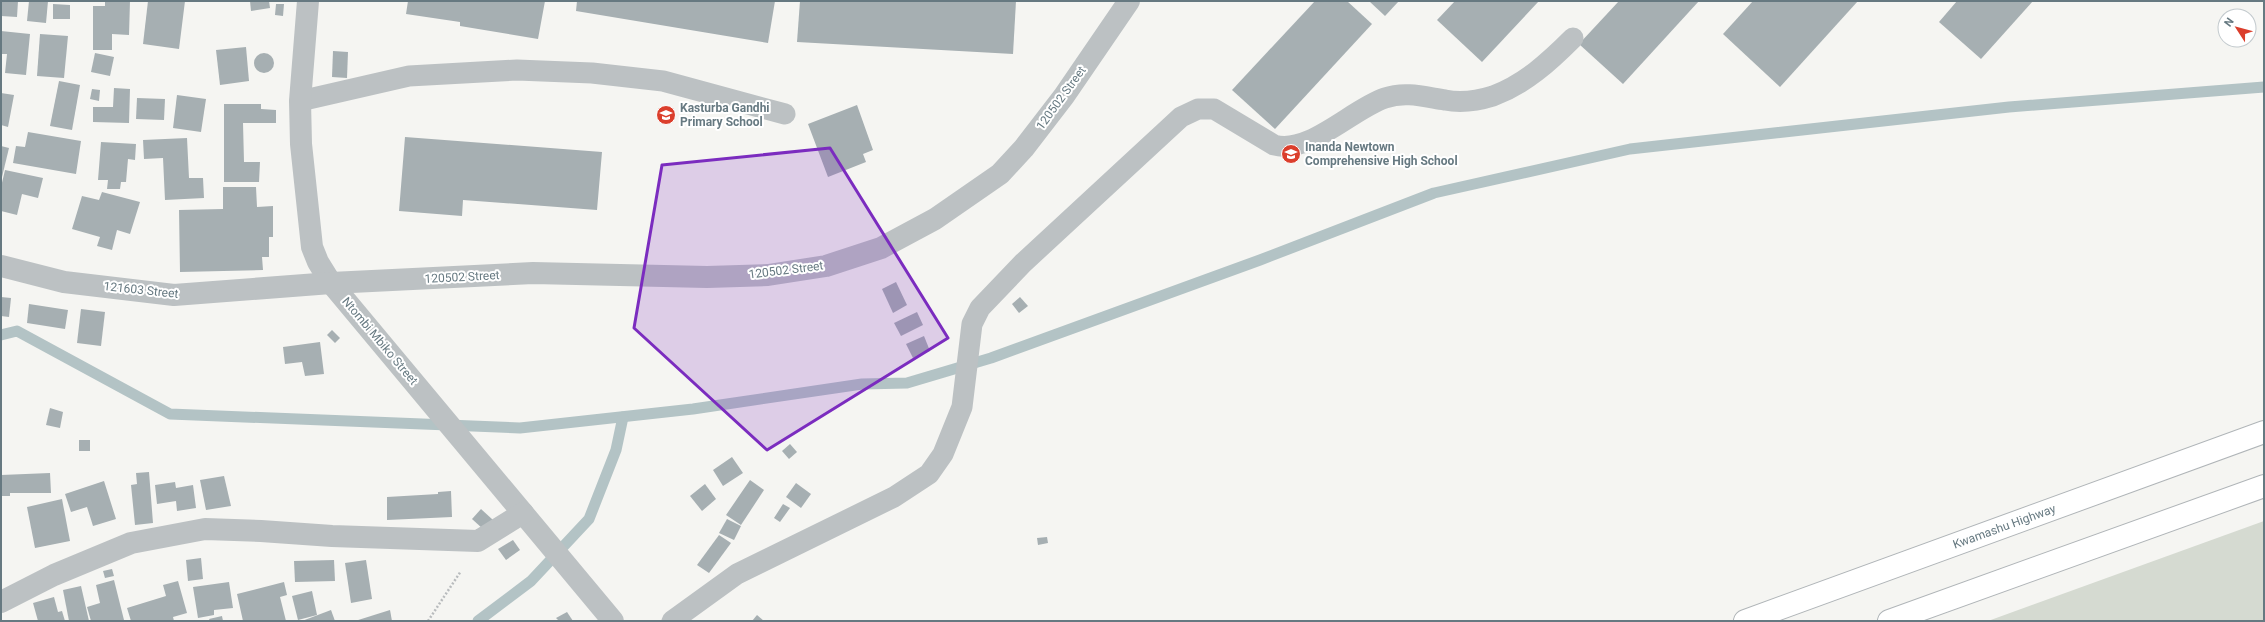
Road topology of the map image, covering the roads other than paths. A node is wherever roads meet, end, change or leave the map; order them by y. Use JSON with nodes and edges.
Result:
{"nodes":[{"id":1,"x":308,"y":1,"type":"edge"},
{"id":2,"x":1129,"y":1,"type":"edge"},
{"id":3,"x":1573,"y":38,"type":"dead end"},
{"id":4,"x":300,"y":101,"type":"junction"},
{"id":5,"x":785,"y":114,"type":"dead end"},
{"id":6,"x":1,"y":266,"type":"edge"},
{"id":7,"x":331,"y":283,"type":"junction"},
{"id":8,"x":2264,"y":432,"type":"edge"},
{"id":9,"x":2264,"y":486,"type":"edge"},
{"id":10,"x":523,"y":513,"type":"junction"},
{"id":11,"x":1,"y":602,"type":"edge"},
{"id":12,"x":613,"y":621,"type":"edge"},
{"id":13,"x":672,"y":621,"type":"edge"},
{"id":14,"x":1745,"y":621,"type":"edge"},
{"id":15,"x":1889,"y":621,"type":"edge"}],
"edges":[{"from":1,"to":4,"type":"street","name":"Ntombi Mbiko Street"},
{"from":2,"to":7,"type":"street","name":"120502 Street"},
{"from":3,"to":13,"type":"lane"},
{"from":4,"to":5,"type":"lane"},
{"from":4,"to":7,"type":"street","name":"Ntombi Mbiko Street"},
{"from":6,"to":7,"type":"street","name":"121603 Street"},
{"from":7,"to":10,"type":"street","name":"Ntombi Mbiko Street"},
{"from":8,"to":14,"type":"main road","name":"Kwamashu Highway"},
{"from":9,"to":15,"type":"main road"},
{"from":10,"to":11,"type":"street"},
{"from":10,"to":12,"type":"street","name":"Ntombi Mbiko Street"}]}
